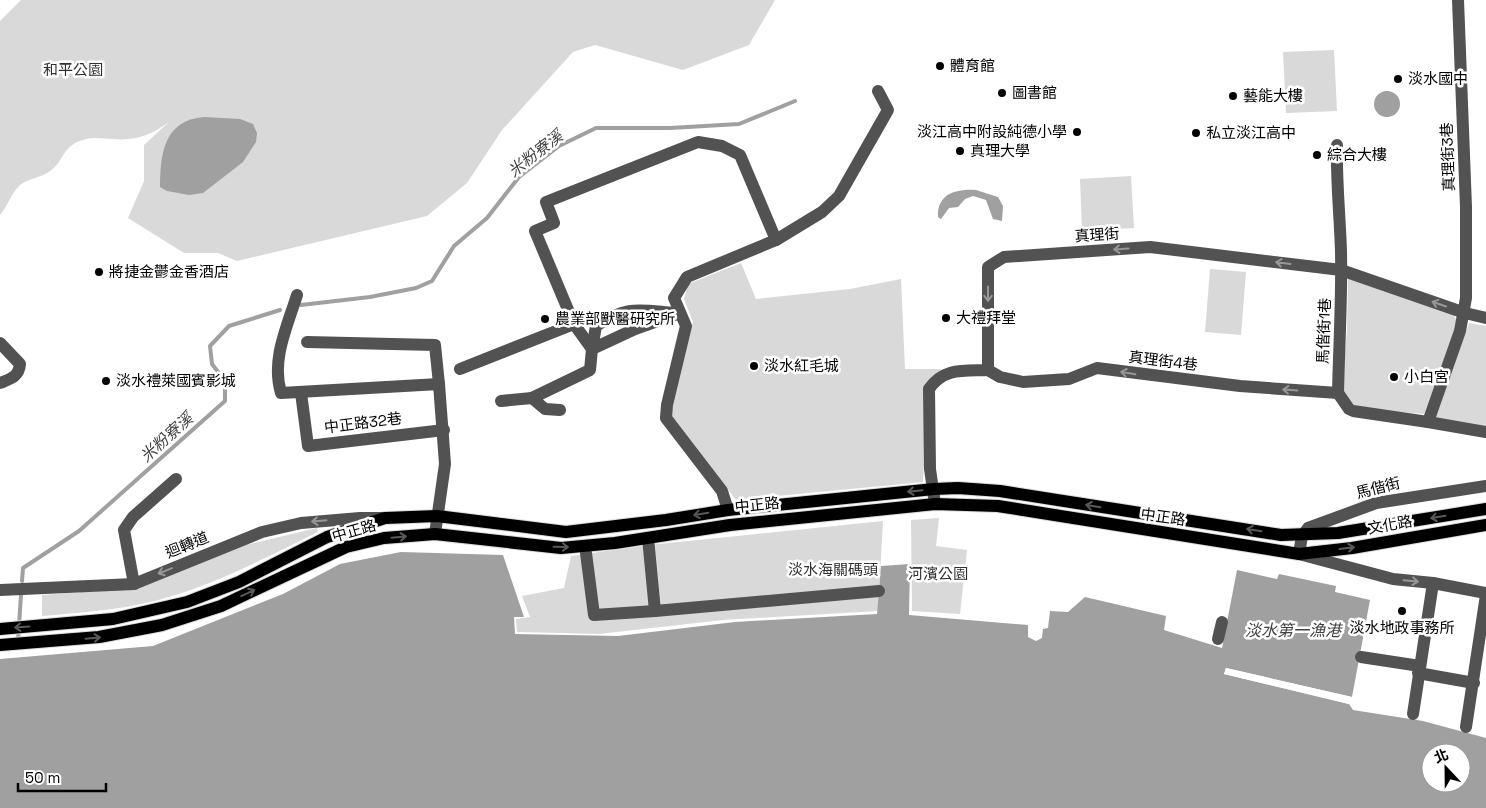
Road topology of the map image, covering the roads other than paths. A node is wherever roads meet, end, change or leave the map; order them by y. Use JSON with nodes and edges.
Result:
{"nodes":[{"id":1,"x":1458,"y":0,"type":"edge"},
{"id":2,"x":878,"y":91,"type":"dead end"},
{"id":3,"x":1337,"y":145,"type":"dead end"},
{"id":4,"x":776,"y":240,"type":"junction"},
{"id":5,"x":1342,"y":270,"type":"junction"},
{"id":6,"x":297,"y":295,"type":"dead end"},
{"id":7,"x":680,"y":313,"type":"junction"},
{"id":8,"x":1464,"y":313,"type":"junction"},
{"id":9,"x":1486,"y":318,"type":"edge"},
{"id":10,"x":574,"y":324,"type":"junction"},
{"id":11,"x":307,"y":342,"type":"dead end"},
{"id":12,"x":0,"y":343,"type":"edge"},
{"id":13,"x":592,"y":349,"type":"junction"},
{"id":14,"x":460,"y":369,"type":"dead end"},
{"id":15,"x":988,"y":370,"type":"junction"},
{"id":16,"x":0,"y":383,"type":"edge"},
{"id":17,"x":439,"y":384,"type":"junction"},
{"id":18,"x":301,"y":393,"type":"junction"},
{"id":19,"x":1338,"y":393,"type":"junction"},
{"id":20,"x":532,"y":398,"type":"junction"},
{"id":21,"x":501,"y":401,"type":"dead end"},
{"id":22,"x":560,"y":410,"type":"dead end"},
{"id":23,"x":1428,"y":422,"type":"junction"},
{"id":24,"x":444,"y":430,"type":"junction"},
{"id":25,"x":1486,"y":432,"type":"edge"},
{"id":26,"x":176,"y":479,"type":"dead end"},
{"id":27,"x":1486,"y":486,"type":"edge"},
{"id":28,"x":934,"y":489,"type":"junction"},
{"id":29,"x":934,"y":504,"type":"junction"},
{"id":30,"x":1486,"y":509,"type":"edge"},
{"id":31,"x":728,"y":510,"type":"junction"},
{"id":32,"x":437,"y":516,"type":"junction"},
{"id":33,"x":385,"y":518,"type":"junction"},
{"id":34,"x":1486,"y":525,"type":"edge"},
{"id":35,"x":435,"y":534,"type":"junction"},
{"id":36,"x":1302,"y":536,"type":"junction"},
{"id":37,"x":648,"y":538,"type":"junction"},
{"id":38,"x":586,"y":553,"type":"dead end"},
{"id":39,"x":1299,"y":554,"type":"junction"},
{"id":40,"x":1434,"y":582,"type":"junction"},
{"id":41,"x":134,"y":584,"type":"junction"},
{"id":42,"x":0,"y":590,"type":"edge"},
{"id":43,"x":879,"y":591,"type":"dead end"},
{"id":44,"x":1486,"y":594,"type":"edge"},
{"id":45,"x":655,"y":611,"type":"junction"},
{"id":46,"x":1222,"y":622,"type":"dead end"},
{"id":47,"x":0,"y":628,"type":"edge"},
{"id":48,"x":1218,"y":639,"type":"dead end"},
{"id":49,"x":0,"y":644,"type":"edge"},
{"id":50,"x":1361,"y":657,"type":"dead end"},
{"id":51,"x":1419,"y":670,"type":"junction"},
{"id":52,"x":1474,"y":683,"type":"junction"},
{"id":53,"x":1413,"y":714,"type":"dead end"},
{"id":54,"x":1466,"y":727,"type":"dead end"}],
"edges":[{"from":1,"to":8,"type":"street","name":"真理街3巷"},
{"from":2,"to":4,"type":"street"},
{"from":3,"to":5,"type":"street","name":"馬偕街1巷"},
{"from":4,"to":7,"type":"street"},
{"from":4,"to":10,"type":"street"},
{"from":8,"to":5,"type":"street","name":"真理街","one_way":true},
{"from":5,"to":15,"type":"street","name":"真理街","one_way":true},
{"from":5,"to":19,"type":"street","name":"馬偕街1巷"},
{"from":6,"to":18,"type":"street"},
{"from":7,"to":13,"type":"street"},
{"from":7,"to":13,"type":"street"},
{"from":7,"to":31,"type":"street"},
{"from":8,"to":9,"type":"street","name":"真理街"},
{"from":8,"to":23,"type":"street","name":"真理街3巷"},
{"from":10,"to":13,"type":"street"},
{"from":10,"to":14,"type":"street"},
{"from":11,"to":17,"type":"street"},
{"from":12,"to":16,"type":"street"},
{"from":13,"to":20,"type":"street"},
{"from":19,"to":15,"type":"street","name":"真理街4巷","one_way":true},
{"from":15,"to":28,"type":"street"},
{"from":17,"to":18,"type":"street"},
{"from":17,"to":24,"type":"street"},
{"from":18,"to":24,"type":"street","name":"中正路32巷"},
{"from":19,"to":23,"type":"street"},
{"from":20,"to":21,"type":"street"},
{"from":20,"to":22,"type":"street"},
{"from":23,"to":25,"type":"street"},
{"from":24,"to":32,"type":"street"},
{"from":26,"to":41,"type":"street"},
{"from":27,"to":36,"type":"street","name":"馬偕街"},
{"from":28,"to":29,"type":"street"},
{"from":28,"to":31,"type":"main road","name":"中正路","one_way":true},
{"from":36,"to":28,"type":"main road","name":"中正路","one_way":true},
{"from":29,"to":37,"type":"main road","name":"中正路"},
{"from":29,"to":39,"type":"main road","name":"中正路"},
{"from":30,"to":36,"type":"main road","name":"文化路","one_way":true},
{"from":31,"to":32,"type":"main road","name":"中正路","one_way":true},
{"from":32,"to":33,"type":"main road","name":"中正路"},
{"from":32,"to":35,"type":"street"},
{"from":33,"to":41,"type":"street","name":"迴轉道","one_way":true},
{"from":33,"to":47,"type":"main road","name":"中正路","one_way":true},
{"from":39,"to":34,"type":"main road","name":"文化路","one_way":true},
{"from":35,"to":37,"type":"main road","name":"中正路","one_way":true},
{"from":49,"to":35,"type":"main road","name":"中正路","one_way":true},
{"from":36,"to":39,"type":"street"},
{"from":37,"to":45,"type":"street"},
{"from":38,"to":45,"type":"street"},
{"from":39,"to":40,"type":"street","name":"中正路","one_way":true},
{"from":40,"to":44,"type":"street","name":"中正路"},
{"from":40,"to":51,"type":"street"},
{"from":41,"to":42,"type":"street","name":"迴轉道"},
{"from":43,"to":45,"type":"street"},
{"from":44,"to":52,"type":"street"},
{"from":46,"to":48,"type":"street"},
{"from":50,"to":51,"type":"street"},
{"from":51,"to":52,"type":"street"},
{"from":51,"to":53,"type":"street"},
{"from":52,"to":54,"type":"street"}]}
